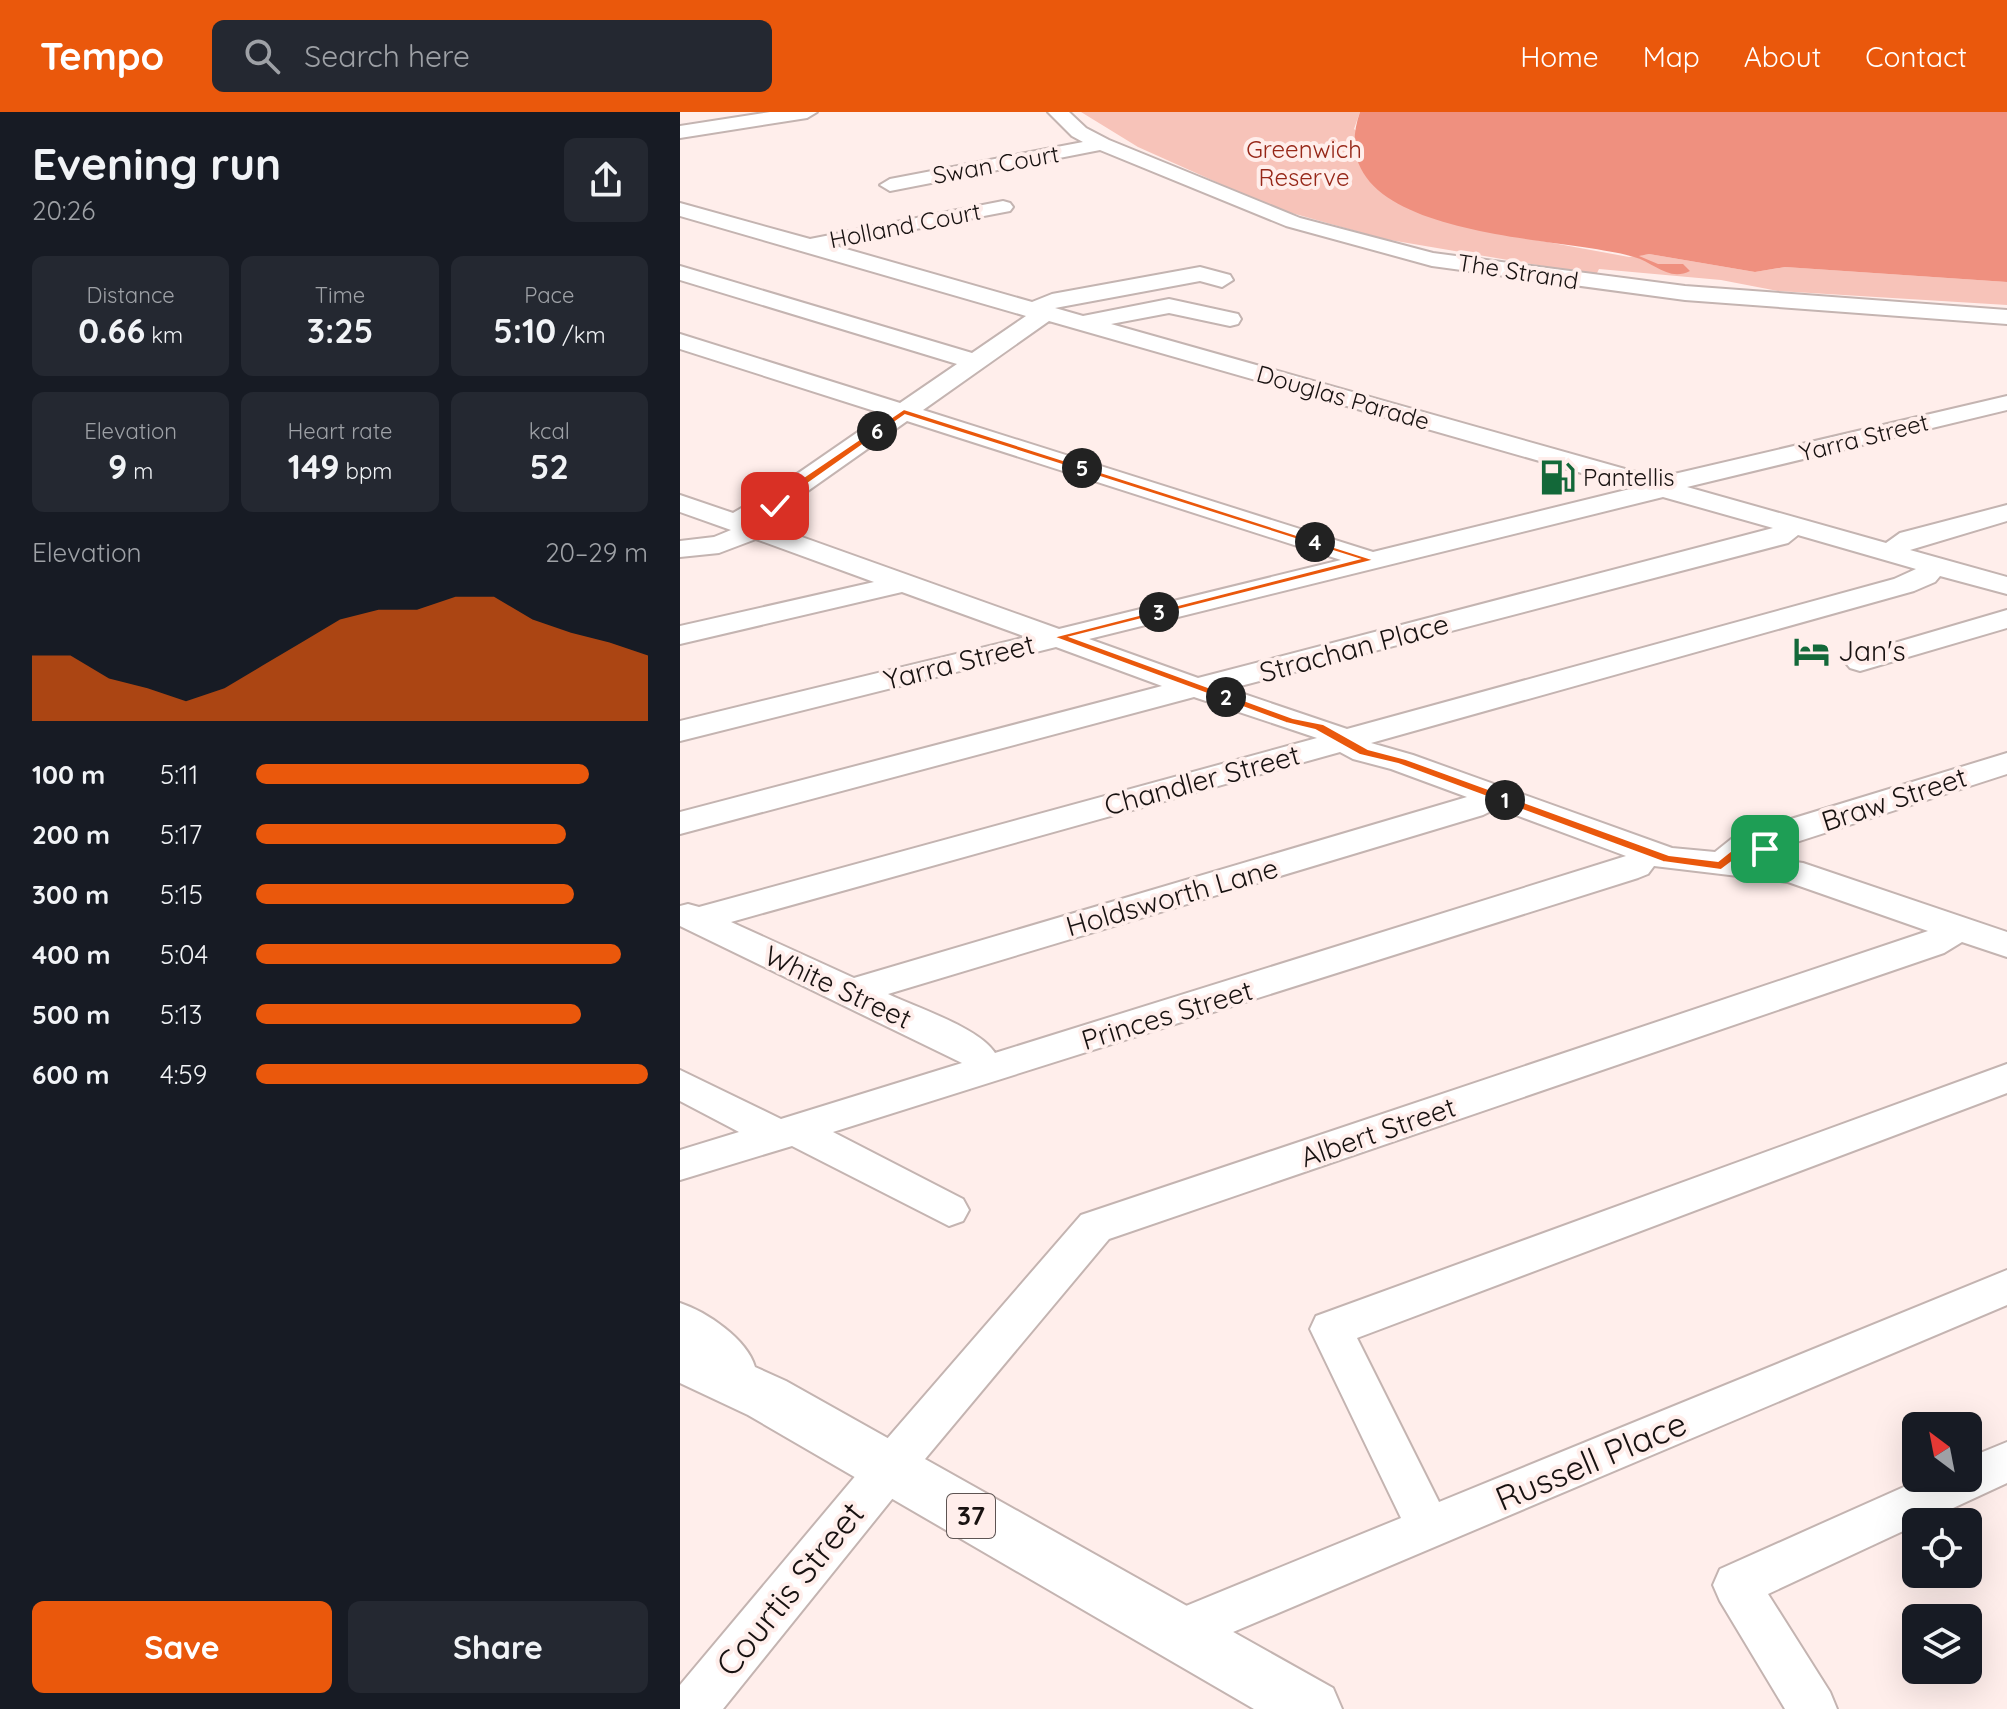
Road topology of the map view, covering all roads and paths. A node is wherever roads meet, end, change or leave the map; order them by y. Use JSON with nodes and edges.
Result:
{"nodes":[{"id":1,"x":778,"y":112,"type":"edge"},
{"id":2,"x":807,"y":112,"type":"edge"},
{"id":3,"x":1058,"y":112,"type":"edge"},
{"id":4,"x":680,"y":130,"type":"edge"},
{"id":5,"x":1102,"y":144,"type":"junction"},
{"id":6,"x":890,"y":185,"type":"dead end"},
{"id":7,"x":1003,"y":207,"type":"dead end"},
{"id":8,"x":680,"y":209,"type":"edge"},
{"id":9,"x":807,"y":247,"type":"junction"},
{"id":10,"x":680,"y":273,"type":"edge"},
{"id":11,"x":1222,"y":280,"type":"dead end"},
{"id":12,"x":1038,"y":312,"type":"junction"},
{"id":13,"x":2007,"y":317,"type":"edge"},
{"id":14,"x":1230,"y":319,"type":"dead end"},
{"id":15,"x":1079,"y":324,"type":"junction"},
{"id":16,"x":680,"y":341,"type":"edge"},
{"id":17,"x":975,"y":362,"type":"junction"},
{"id":18,"x":2007,"y":403,"type":"edge"},
{"id":19,"x":904,"y":412,"type":"junction"},
{"id":20,"x":1722,"y":473,"type":"junction"},
{"id":21,"x":1648,"y":485,"type":"junction"},
{"id":22,"x":1694,"y":498,"type":"junction"},
{"id":23,"x":680,"y":503,"type":"edge"},
{"id":24,"x":2007,"y":513,"type":"edge"},
{"id":25,"x":744,"y":526,"type":"junction"},
{"id":26,"x":1793,"y":526,"type":"junction"},
{"id":27,"x":680,"y":549,"type":"edge"},
{"id":28,"x":1892,"y":554,"type":"junction"},
{"id":29,"x":1370,"y":560,"type":"junction"},
{"id":30,"x":1934,"y":566,"type":"junction"},
{"id":31,"x":905,"y":583,"type":"junction"},
{"id":32,"x":2007,"y":586,"type":"edge"},
{"id":33,"x":2007,"y":619,"type":"edge"},
{"id":34,"x":680,"y":635,"type":"edge"},
{"id":35,"x":1059,"y":637,"type":"junction"},
{"id":36,"x":1860,"y":662,"type":"dead end"},
{"id":37,"x":1199,"y":687,"type":"junction"},
{"id":38,"x":680,"y":731,"type":"edge"},
{"id":39,"x":1343,"y":741,"type":"junction"},
{"id":40,"x":2007,"y":763,"type":"edge"},
{"id":41,"x":1494,"y":796,"type":"junction"},
{"id":42,"x":680,"y":823,"type":"edge"},
{"id":43,"x":1781,"y":835,"type":"junction"},
{"id":44,"x":1647,"y":853,"type":"junction"},
{"id":45,"x":1721,"y":865,"type":"junction"},
{"id":46,"x":1784,"y":869,"type":"junction"},
{"id":47,"x":2007,"y":915,"type":"edge"},
{"id":48,"x":688,"y":916,"type":"edge"},
{"id":49,"x":1961,"y":930,"type":"junction"},
{"id":50,"x":2007,"y":945,"type":"edge"},
{"id":51,"x":848,"y":993,"type":"junction"},
{"id":52,"x":987,"y":1071,"type":"junction"},
{"id":53,"x":2007,"y":1078,"type":"edge"},
{"id":54,"x":680,"y":1084,"type":"edge"},
{"id":55,"x":787,"y":1132,"type":"junction"},
{"id":56,"x":680,"y":1165,"type":"edge"},
{"id":57,"x":949,"y":1210,"type":"dead end"},
{"id":58,"x":2007,"y":1287,"type":"edge"},
{"id":59,"x":680,"y":1325,"type":"edge"},
{"id":60,"x":680,"y":1358,"type":"edge"},
{"id":61,"x":767,"y":1398,"type":"junction"},
{"id":62,"x":2007,"y":1462,"type":"edge"},
{"id":63,"x":889,"y":1469,"type":"junction"},
{"id":64,"x":1429,"y":1528,"type":"junction"},
{"id":65,"x":1176,"y":1633,"type":"junction"},
{"id":66,"x":692,"y":1709,"type":"edge"},
{"id":67,"x":1312,"y":1709,"type":"edge"},
{"id":68,"x":1813,"y":1709,"type":"edge"}],
"edges":[{"from":1,"to":4,"type":"street"},
{"from":2,"to":4,"type":"street"},
{"from":3,"to":5,"type":"street","name":"The Strand"},
{"from":5,"to":6,"type":"street","name":"Swan Court"},
{"from":5,"to":13,"type":"street","name":"The Strand"},
{"from":7,"to":9,"type":"street","name":"Holland Court"},
{"from":8,"to":9,"type":"street","name":"Douglas Parade"},
{"from":9,"to":12,"type":"street","name":"Douglas Parade"},
{"from":10,"to":17,"type":"street"},
{"from":11,"to":12,"type":"street"},
{"from":12,"to":15,"type":"street","name":"Douglas Parade"},
{"from":12,"to":17,"type":"street"},
{"from":14,"to":15,"type":"street"},
{"from":15,"to":21,"type":"street","name":"Douglas Parade"},
{"from":16,"to":19,"type":"street"},
{"from":17,"to":19,"type":"street"},
{"from":18,"to":20,"type":"street","name":"Yarra Street"},
{"from":19,"to":25,"type":"street"},
{"from":19,"to":29,"type":"street"},
{"from":20,"to":21,"type":"street","name":"Yarra Street"},
{"from":20,"to":22,"type":"street","name":"Yarra Street"},
{"from":21,"to":22,"type":"street","name":"Douglas Parade"},
{"from":21,"to":29,"type":"street","name":"Yarra Street"},
{"from":22,"to":26,"type":"street","name":"Douglas Parade"},
{"from":23,"to":25,"type":"street"},
{"from":24,"to":28,"type":"street"},
{"from":25,"to":27,"type":"street"},
{"from":25,"to":31,"type":"street"},
{"from":26,"to":28,"type":"street","name":"Douglas Parade"},
{"from":26,"to":37,"type":"street","name":"Strachan Place"},
{"from":28,"to":30,"type":"street","name":"Douglas Parade"},
{"from":29,"to":35,"type":"street","name":"Yarra Street"},
{"from":30,"to":32,"type":"street","name":"Douglas Parade"},
{"from":30,"to":39,"type":"street","name":"Chandler Street"},
{"from":31,"to":34,"type":"street"},
{"from":31,"to":35,"type":"street"},
{"from":33,"to":36,"type":"street"},
{"from":35,"to":37,"type":"street"},
{"from":35,"to":38,"type":"street","name":"Yarra Street"},
{"from":37,"to":39,"type":"street"},
{"from":37,"to":42,"type":"street","name":"Strachan Place"},
{"from":39,"to":41,"type":"street"},
{"from":39,"to":48,"type":"street","name":"Chandler Street"},
{"from":40,"to":43,"type":"street","name":"Braw Street"},
{"from":41,"to":44,"type":"street"},
{"from":41,"to":51,"type":"street","name":"Holdsworth Lane"},
{"from":43,"to":45,"type":"street","name":"Braw Street"},
{"from":43,"to":46,"type":"street"},
{"from":44,"to":45,"type":"street"},
{"from":44,"to":52,"type":"street","name":"Princes Street"},
{"from":45,"to":46,"type":"street"},
{"from":46,"to":49,"type":"street"},
{"from":47,"to":49,"type":"street","name":"Albert Street"},
{"from":48,"to":51,"type":"street","name":"White Street"},
{"from":49,"to":50,"type":"street"},
{"from":49,"to":63,"type":"street","name":"Albert Street"},
{"from":51,"to":52,"type":"street","name":"White Street"},
{"from":52,"to":55,"type":"street","name":"Princes Street"},
{"from":53,"to":64,"type":"street"},
{"from":54,"to":55,"type":"street"},
{"from":55,"to":56,"type":"street","name":"Princes Street"},
{"from":55,"to":57,"type":"street"},
{"from":58,"to":64,"type":"street","name":"Russell Place"},
{"from":59,"to":61,"type":"main road","number":"37"},
{"from":60,"to":61,"type":"main road","number":"37"},
{"from":61,"to":63,"type":"main road","number":"37"},
{"from":62,"to":68,"type":"street"},
{"from":63,"to":65,"type":"main road","number":"37"},
{"from":63,"to":66,"type":"street","name":"Courtis Street"},
{"from":64,"to":65,"type":"street","name":"Russell Place"},
{"from":65,"to":67,"type":"main road","number":"37"}]}
